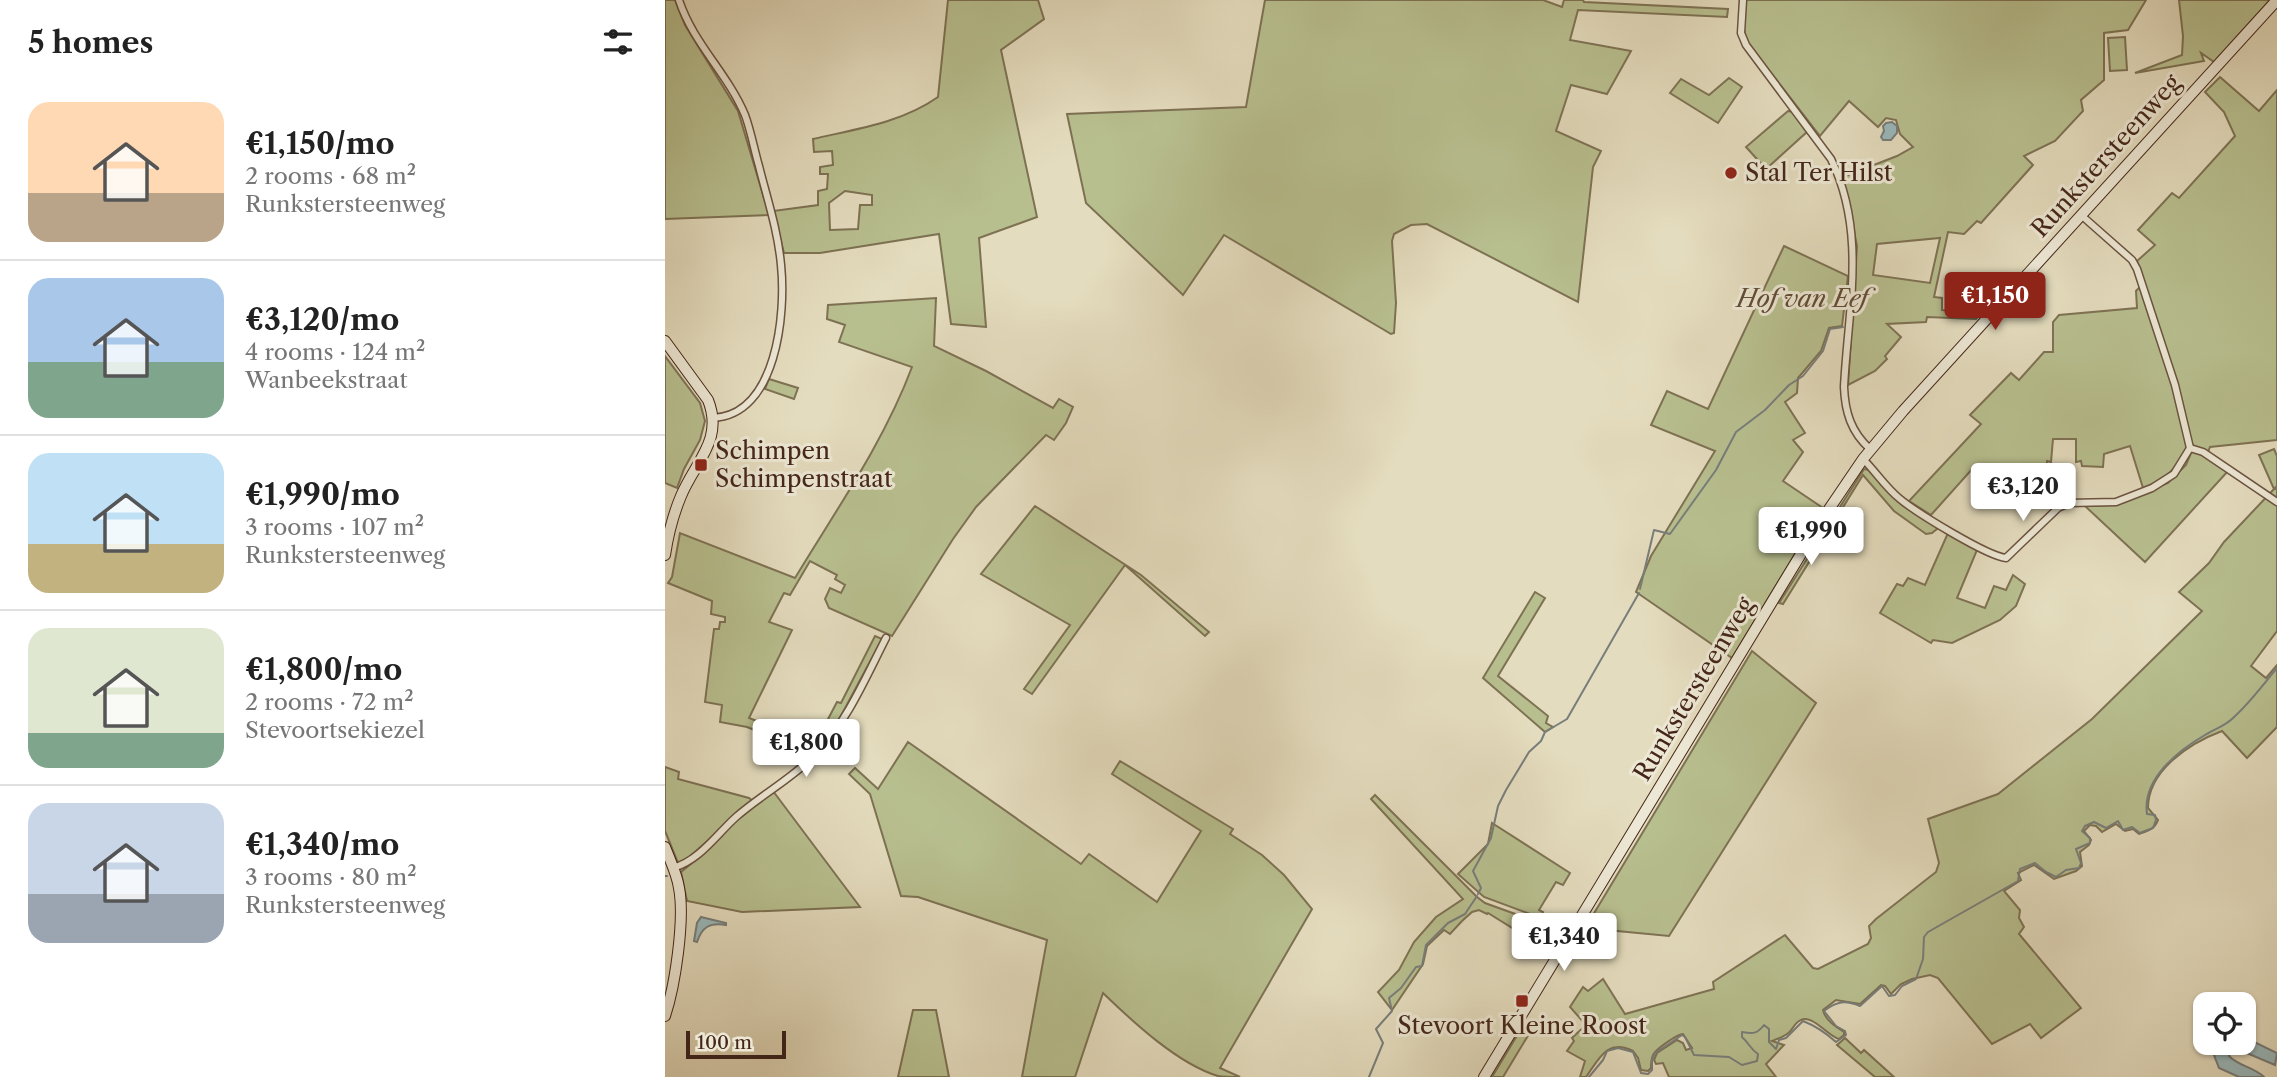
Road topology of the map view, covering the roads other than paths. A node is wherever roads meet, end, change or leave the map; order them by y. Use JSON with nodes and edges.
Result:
{"nodes":[{"id":1,"x":679,"y":0,"type":"edge"},
{"id":2,"x":1743,"y":0,"type":"edge"},
{"id":3,"x":2277,"y":0,"type":"edge"},
{"id":4,"x":2081,"y":215,"type":"junction"},
{"id":5,"x":665,"y":341,"type":"edge"},
{"id":6,"x":713,"y":418,"type":"junction"},
{"id":7,"x":2190,"y":448,"type":"junction"},
{"id":8,"x":1870,"y":449,"type":"junction"},
{"id":9,"x":1863,"y":459,"type":"junction"},
{"id":10,"x":2277,"y":502,"type":"edge"},
{"id":11,"x":665,"y":555,"type":"edge"},
{"id":12,"x":886,"y":638,"type":"dead end"},
{"id":13,"x":665,"y":847,"type":"edge"},
{"id":14,"x":673,"y":868,"type":"junction"},
{"id":15,"x":665,"y":1016,"type":"edge"},
{"id":16,"x":1484,"y":1077,"type":"edge"}],
"edges":[{"from":1,"to":6,"type":"street"},
{"from":2,"to":8,"type":"street"},
{"from":3,"to":4,"type":"street","name":"Runkstersteenweg"},
{"from":4,"to":7,"type":"street"},
{"from":4,"to":8,"type":"street","name":"Runkstersteenweg"},
{"from":5,"to":6,"type":"street"},
{"from":6,"to":11,"type":"street"},
{"from":7,"to":9,"type":"street"},
{"from":7,"to":10,"type":"street"},
{"from":8,"to":9,"type":"street","name":"Runkstersteenweg"},
{"from":9,"to":16,"type":"street","name":"Runkstersteenweg"},
{"from":12,"to":14,"type":"street"},
{"from":13,"to":14,"type":"street"},
{"from":14,"to":15,"type":"street"}]}
